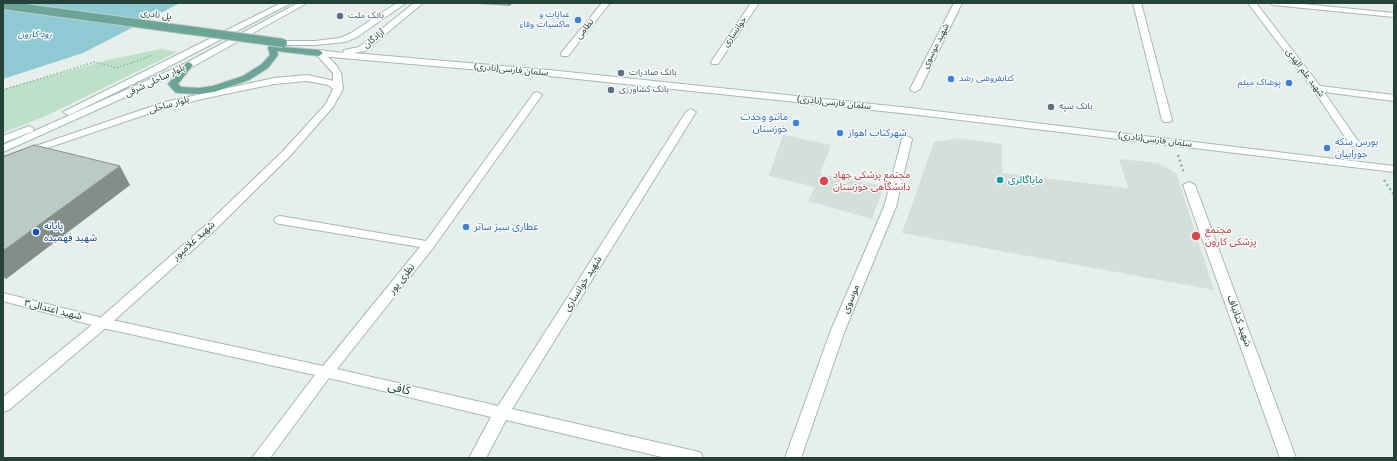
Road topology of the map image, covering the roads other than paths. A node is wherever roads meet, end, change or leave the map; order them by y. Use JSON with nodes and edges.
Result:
{"nodes":[{"id":1,"x":287,"y":3,"type":"edge"},
{"id":2,"x":303,"y":3,"type":"edge"},
{"id":3,"x":402,"y":3,"type":"edge"},
{"id":4,"x":419,"y":3,"type":"edge"},
{"id":5,"x":606,"y":3,"type":"edge"},
{"id":6,"x":756,"y":3,"type":"edge"},
{"id":7,"x":958,"y":3,"type":"edge"},
{"id":8,"x":1138,"y":3,"type":"edge"},
{"id":9,"x":1252,"y":3,"type":"edge"},
{"id":10,"x":1273,"y":3,"type":"edge"},
{"id":11,"x":3,"y":5,"type":"edge"},
{"id":12,"x":3,"y":10,"type":"edge"},
{"id":13,"x":1394,"y":15,"type":"edge"},
{"id":14,"x":283,"y":42,"type":"joint"},
{"id":15,"x":272,"y":48,"type":"junction"},
{"id":16,"x":320,"y":53,"type":"junction"},
{"id":17,"x":565,"y":54,"type":"dead end"},
{"id":18,"x":715,"y":62,"type":"dead end"},
{"id":19,"x":189,"y":65,"type":"junction"},
{"id":20,"x":1318,"y":88,"type":"junction"},
{"id":21,"x":338,"y":89,"type":"junction"},
{"id":22,"x":915,"y":89,"type":"dead end"},
{"id":23,"x":537,"y":95,"type":"dead end"},
{"id":24,"x":1394,"y":98,"type":"edge"},
{"id":25,"x":691,"y":112,"type":"dead end"},
{"id":26,"x":1167,"y":120,"type":"dead end"},
{"id":27,"x":907,"y":139,"type":"dead end"},
{"id":28,"x":3,"y":140,"type":"edge"},
{"id":29,"x":1355,"y":144,"type":"dead end"},
{"id":30,"x":3,"y":149,"type":"edge"},
{"id":31,"x":3,"y":160,"type":"edge"},
{"id":32,"x":1394,"y":169,"type":"edge"},
{"id":33,"x":1189,"y":185,"type":"dead end"},
{"id":34,"x":280,"y":220,"type":"dead end"},
{"id":35,"x":429,"y":245,"type":"junction"},
{"id":36,"x":3,"y":297,"type":"edge"},
{"id":37,"x":103,"y":323,"type":"junction"},
{"id":38,"x":326,"y":372,"type":"junction"},
{"id":39,"x":3,"y":406,"type":"edge"},
{"id":40,"x":501,"y":414,"type":"junction"},
{"id":41,"x":260,"y":458,"type":"edge"},
{"id":42,"x":477,"y":458,"type":"edge"},
{"id":43,"x":695,"y":458,"type":"edge"},
{"id":44,"x":793,"y":458,"type":"edge"},
{"id":45,"x":1288,"y":458,"type":"edge"}],
"edges":[{"from":1,"to":28,"type":"street","name":"بلوار ساحلی شرقی"},
{"from":2,"to":19,"type":"street","name":"بلوار ساحلی شرقی"},
{"from":3,"to":14,"type":"street","name":"آزادگان"},
{"from":4,"to":16,"type":"street","name":"آزادگان"},
{"from":5,"to":17,"type":"street","name":"نظامی"},
{"from":6,"to":18,"type":"street","name":"خوانساری"},
{"from":7,"to":22,"type":"street","name":"شهید موسوی"},
{"from":8,"to":26,"type":"street"},
{"from":9,"to":20,"type":"street","name":"شهید علم الهدی"},
{"from":10,"to":13,"type":"lane"},
{"from":11,"to":14,"type":"main road","name":"پل نادری","bridge":true},
{"from":12,"to":15,"type":"main road","name":"پل نادری"},
{"from":15,"to":16,"type":"main road","name":"سلمان فارسی(نادری)"},
{"from":15,"to":19,"type":"main road"},
{"from":16,"to":21,"type":"street"},
{"from":16,"to":32,"type":"street","name":"سلمان فارسی(نادری)"},
{"from":19,"to":30,"type":"street","name":"بلوار ساحلی شرقی"},
{"from":20,"to":24,"type":"street"},
{"from":20,"to":29,"type":"street","name":"شهید علم الهدی"},
{"from":21,"to":31,"type":"street","name":"بلوار ساحلی"},
{"from":21,"to":37,"type":"street","name":"شهید غلامپور"},
{"from":23,"to":35,"type":"street","name":"نظری پور"},
{"from":25,"to":40,"type":"street","name":"شهید خوانساری"},
{"from":27,"to":44,"type":"street","name":"موسوی"},
{"from":33,"to":45,"type":"street","name":"شهید کتانباف"},
{"from":34,"to":35,"type":"street"},
{"from":35,"to":38,"type":"street","name":"نظری پور"},
{"from":36,"to":37,"type":"street","name":"شهید اعتدالی۳"},
{"from":37,"to":38,"type":"street","name":"کافی"},
{"from":37,"to":39,"type":"street","name":"شهید غلامپور"},
{"from":38,"to":40,"type":"street","name":"کافی"},
{"from":38,"to":41,"type":"street","name":"نظری پور"},
{"from":40,"to":42,"type":"street","name":"شهید خوانساری"},
{"from":40,"to":43,"type":"street","name":"کافی"}]}
